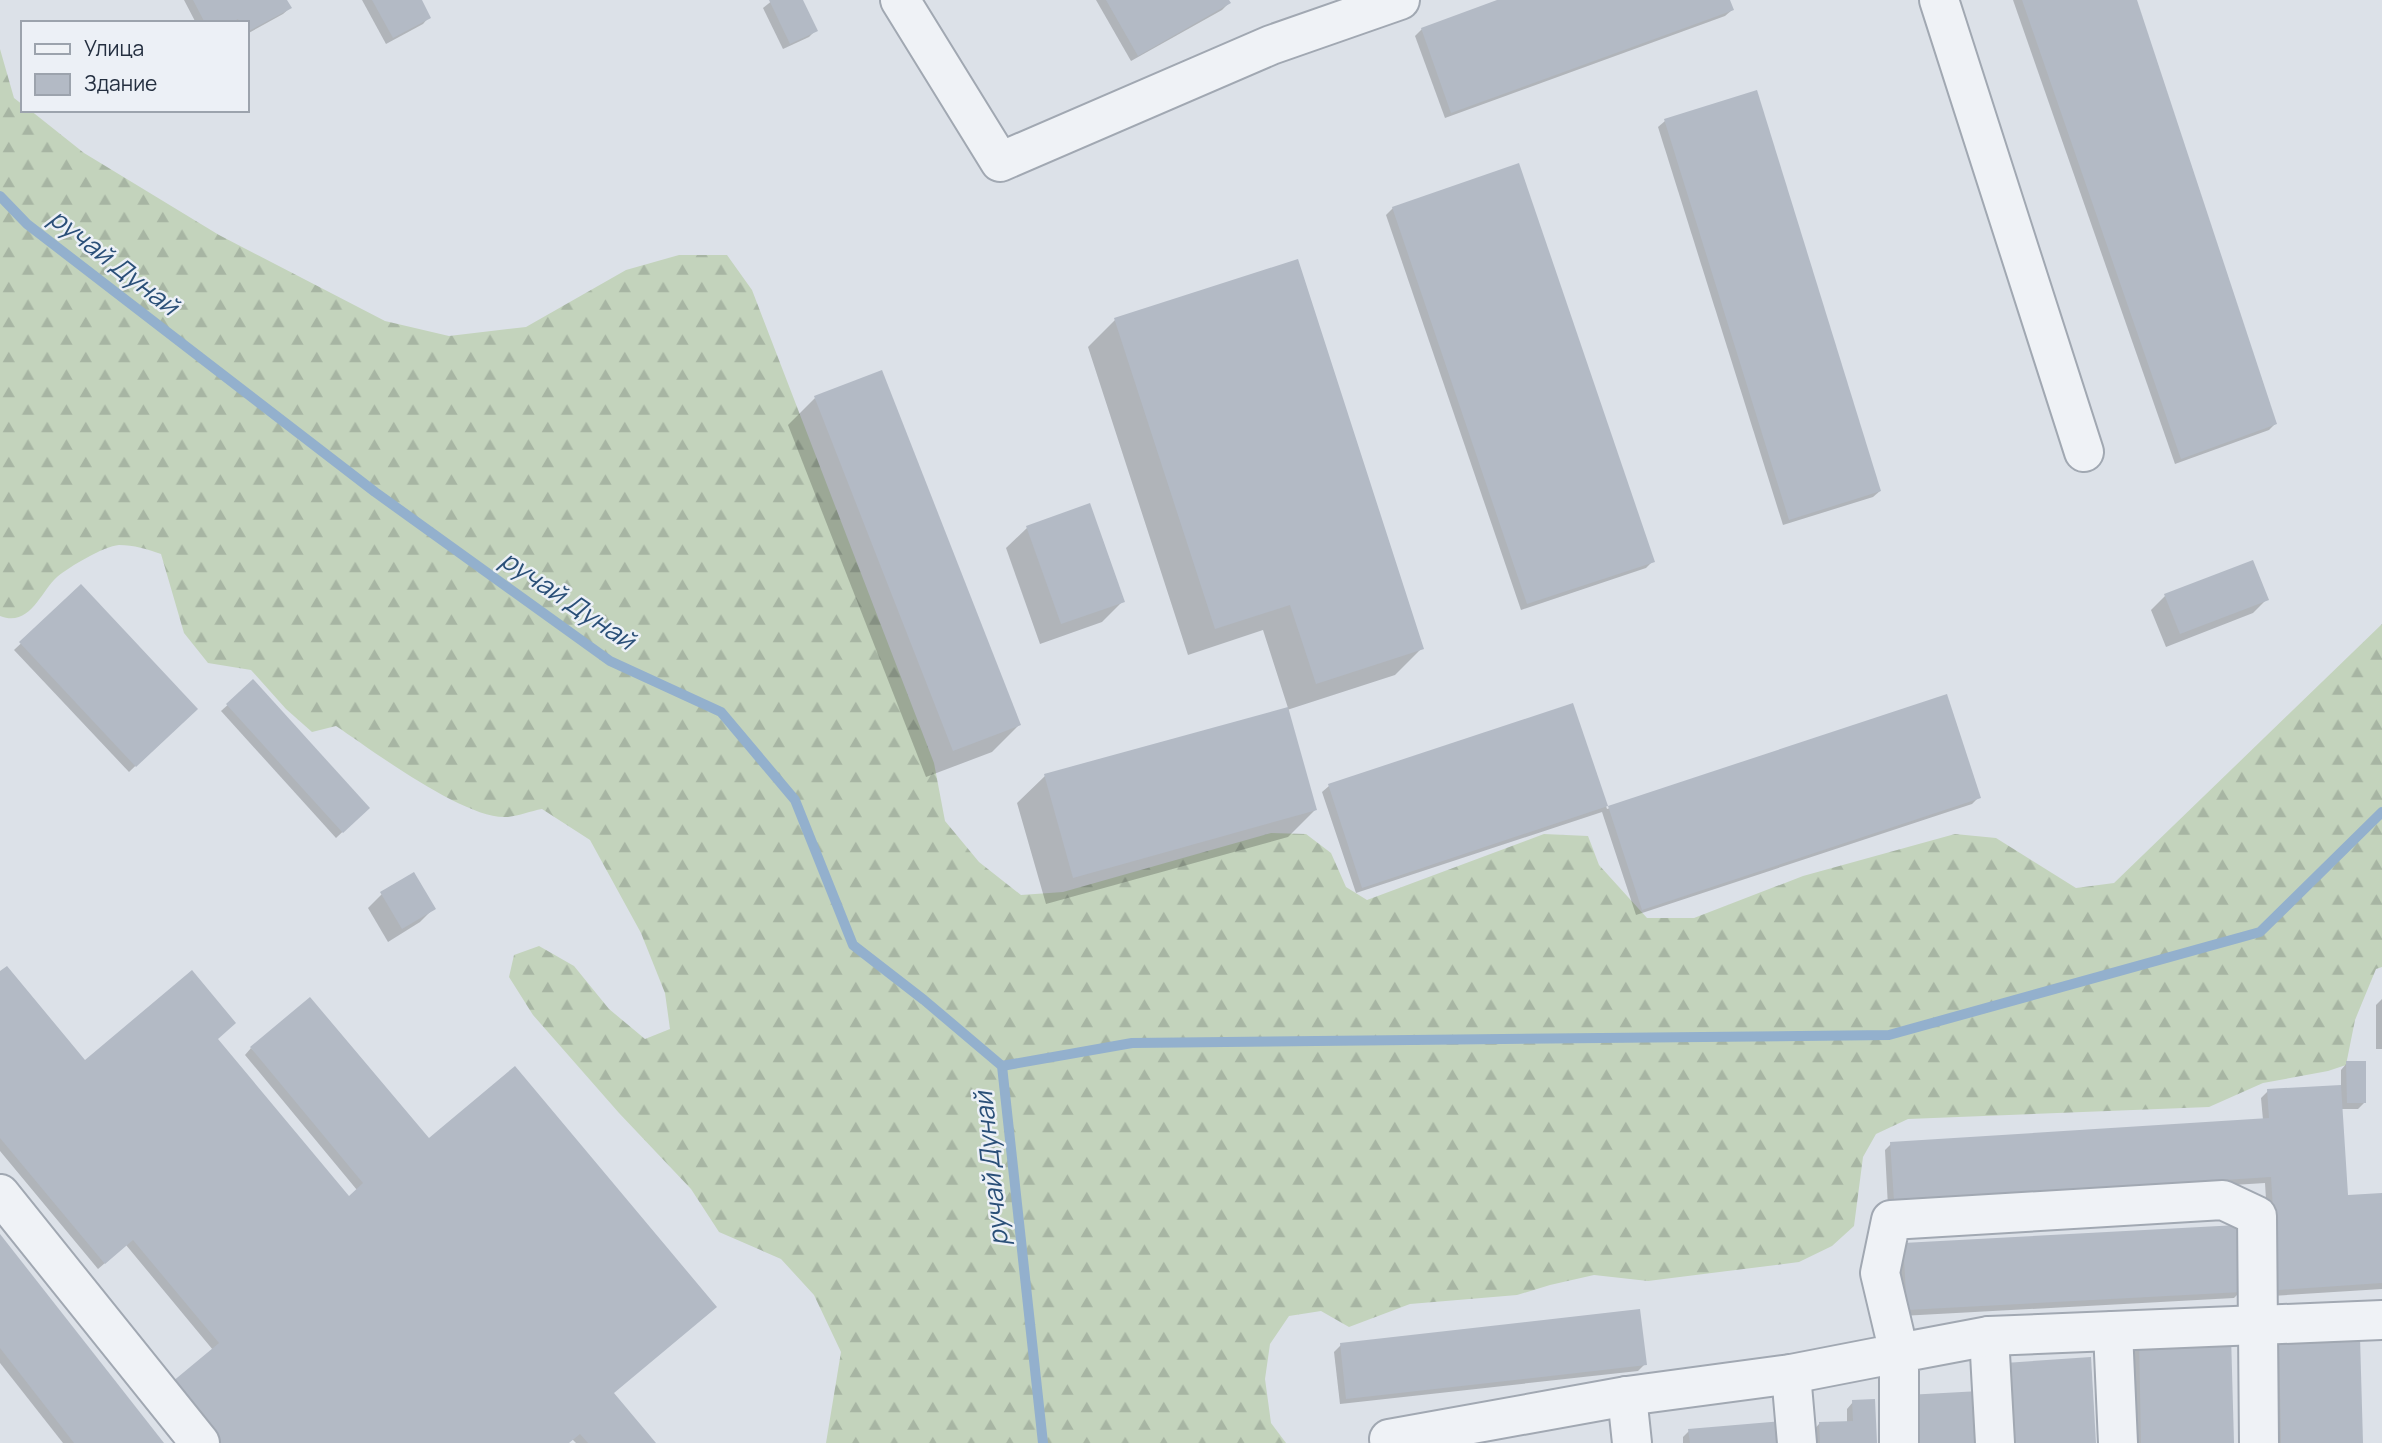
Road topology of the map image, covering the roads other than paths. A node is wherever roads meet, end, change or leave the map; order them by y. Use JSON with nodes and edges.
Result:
{"nodes":[{"id":1,"x":900,"y":0,"type":"edge"},
{"id":2,"x":1399,"y":0,"type":"edge"},
{"id":3,"x":1939,"y":0,"type":"edge"},
{"id":4,"x":2084,"y":452,"type":"dead end"},
{"id":5,"x":0,"y":1194,"type":"edge"},
{"id":6,"x":2382,"y":1320,"type":"edge"},
{"id":7,"x":2257,"y":1325,"type":"junction"},
{"id":8,"x":2113,"y":1331,"type":"junction"},
{"id":9,"x":1989,"y":1336,"type":"junction"},
{"id":10,"x":1899,"y":1353,"type":"junction"},
{"id":11,"x":1791,"y":1374,"type":"junction"},
{"id":12,"x":1628,"y":1396,"type":"junction"},
{"id":13,"x":1389,"y":1439,"type":"dead end"},
{"id":14,"x":200,"y":1443,"type":"edge"},
{"id":15,"x":1632,"y":1443,"type":"edge"},
{"id":16,"x":1797,"y":1443,"type":"edge"},
{"id":17,"x":1899,"y":1443,"type":"edge"},
{"id":18,"x":1995,"y":1443,"type":"edge"},
{"id":19,"x":2119,"y":1443,"type":"edge"},
{"id":20,"x":2259,"y":1443,"type":"edge"}],
"edges":[{"from":1,"to":2,"type":"lane"},
{"from":3,"to":4,"type":"lane"},
{"from":5,"to":14,"type":"lane"},
{"from":6,"to":7,"type":"lane"},
{"from":7,"to":8,"type":"lane"},
{"from":7,"to":10,"type":"lane"},
{"from":7,"to":20,"type":"lane"},
{"from":8,"to":9,"type":"lane"},
{"from":8,"to":19,"type":"lane"},
{"from":9,"to":10,"type":"lane"},
{"from":9,"to":18,"type":"lane"},
{"from":10,"to":11,"type":"lane"},
{"from":10,"to":17,"type":"lane"},
{"from":11,"to":12,"type":"lane"},
{"from":11,"to":16,"type":"lane"},
{"from":12,"to":13,"type":"lane"},
{"from":12,"to":15,"type":"lane"}]}
